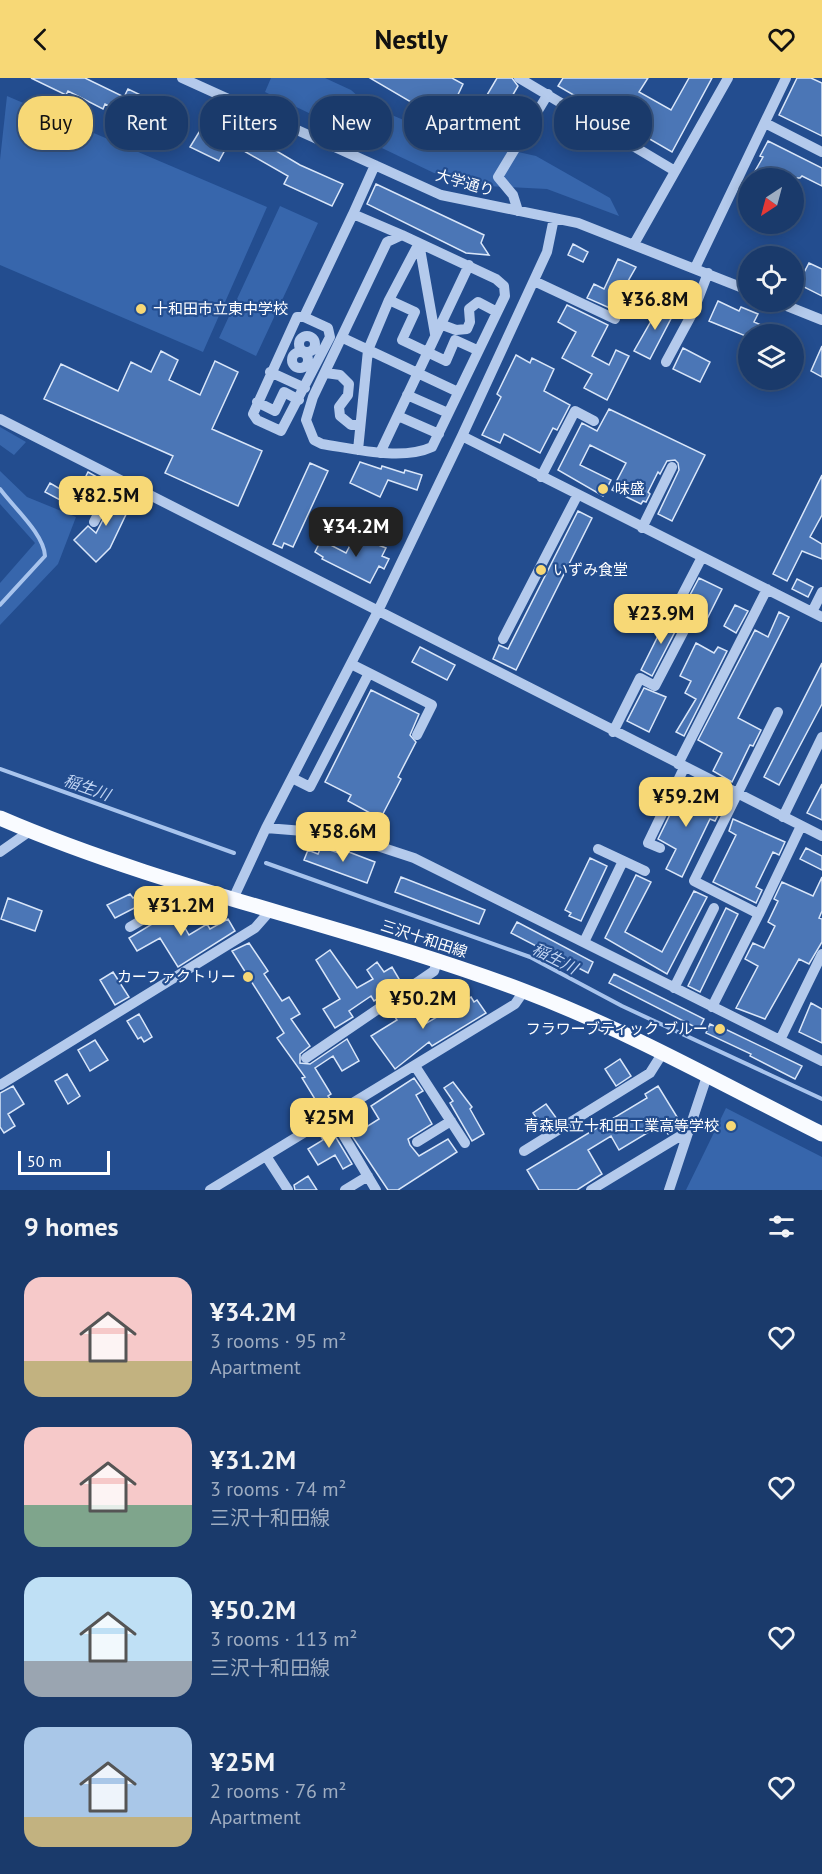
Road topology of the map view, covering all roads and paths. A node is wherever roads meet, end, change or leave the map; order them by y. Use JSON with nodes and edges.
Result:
{"nodes":[{"id":1,"x":182,"y":78,"type":"edge"},
{"id":2,"x":519,"y":78,"type":"edge"},
{"id":3,"x":728,"y":78,"type":"edge"},
{"id":4,"x":786,"y":78,"type":"edge"},
{"id":5,"x":208,"y":83,"type":"edge"},
{"id":6,"x":548,"y":94,"type":"junction"},
{"id":7,"x":765,"y":123,"type":"junction"},
{"id":8,"x":822,"y":152,"type":"edge"},
{"id":9,"x":375,"y":165,"type":"junction"},
{"id":10,"x":675,"y":171,"type":"junction"},
{"id":11,"x":518,"y":211,"type":"junction"},
{"id":12,"x":353,"y":214,"type":"junction"},
{"id":13,"x":554,"y":218,"type":"junction"},
{"id":14,"x":402,"y":235,"type":"junction"},
{"id":15,"x":419,"y":243,"type":"junction"},
{"id":16,"x":634,"y":244,"type":"junction"},
{"id":17,"x":469,"y":265,"type":"junction"},
{"id":18,"x":695,"y":268,"type":"junction"},
{"id":19,"x":708,"y":273,"type":"junction"},
{"id":20,"x":534,"y":281,"type":"junction"},
{"id":21,"x":738,"y":286,"type":"edge"},
{"id":22,"x":389,"y":300,"type":"junction"},
{"id":23,"x":498,"y":312,"type":"junction"},
{"id":24,"x":802,"y":312,"type":"edge"},
{"id":25,"x":303,"y":317,"type":"junction"},
{"id":26,"x":615,"y":319,"type":"dead end"},
{"id":27,"x":822,"y":320,"type":"edge"},
{"id":28,"x":316,"y":322,"type":"junction"},
{"id":29,"x":437,"y":329,"type":"junction"},
{"id":30,"x":342,"y":338,"type":"junction"},
{"id":31,"x":368,"y":350,"type":"junction"},
{"id":32,"x":477,"y":350,"type":"junction"},
{"id":33,"x":428,"y":352,"type":"junction"},
{"id":34,"x":666,"y":362,"type":"dead end"},
{"id":35,"x":270,"y":372,"type":"junction"},
{"id":36,"x":326,"y":373,"type":"junction"},
{"id":37,"x":418,"y":374,"type":"junction"},
{"id":38,"x":289,"y":381,"type":"junction"},
{"id":39,"x":305,"y":388,"type":"junction"},
{"id":40,"x":458,"y":392,"type":"junction"},
{"id":41,"x":407,"y":395,"type":"junction"},
{"id":42,"x":299,"y":400,"type":"junction"},
{"id":43,"x":257,"y":402,"type":"junction"},
{"id":44,"x":448,"y":413,"type":"junction"},
{"id":45,"x":398,"y":416,"type":"junction"},
{"id":46,"x":0,"y":419,"type":"edge"},
{"id":47,"x":594,"y":421,"type":"dead end"},
{"id":48,"x":360,"y":425,"type":"junction"},
{"id":49,"x":439,"y":434,"type":"junction"},
{"id":50,"x":462,"y":436,"type":"junction"},
{"id":51,"x":358,"y":450,"type":"junction"},
{"id":52,"x":380,"y":453,"type":"junction"},
{"id":53,"x":672,"y":467,"type":"dead end"},
{"id":54,"x":541,"y":477,"type":"junction"},
{"id":55,"x":116,"y":479,"type":"junction"},
{"id":56,"x":577,"y":495,"type":"junction"},
{"id":57,"x":94,"y":522,"type":"dead end"},
{"id":58,"x":642,"y":528,"type":"junction"},
{"id":59,"x":702,"y":557,"type":"junction"},
{"id":60,"x":767,"y":589,"type":"junction"},
{"id":61,"x":822,"y":592,"type":"edge"},
{"id":62,"x":377,"y":613,"type":"junction"},
{"id":63,"x":817,"y":614,"type":"edge"},
{"id":64,"x":503,"y":639,"type":"dead end"},
{"id":65,"x":351,"y":664,"type":"junction"},
{"id":66,"x":369,"y":673,"type":"junction"},
{"id":67,"x":777,"y":712,"type":"dead end"},
{"id":68,"x":613,"y":732,"type":"junction"},
{"id":69,"x":417,"y":735,"type":"dead end"},
{"id":70,"x":822,"y":737,"type":"edge"},
{"id":71,"x":681,"y":766,"type":"junction"},
{"id":72,"x":292,"y":778,"type":"junction"},
{"id":73,"x":736,"y":793,"type":"junction"},
{"id":74,"x":783,"y":817,"type":"junction"},
{"id":75,"x":0,"y":818,"type":"edge"},
{"id":76,"x":801,"y":826,"type":"junction"},
{"id":77,"x":266,"y":828,"type":"junction"},
{"id":78,"x":30,"y":831,"type":"junction"},
{"id":79,"x":822,"y":836,"type":"edge"},
{"id":80,"x":660,"y":848,"type":"dead end"},
{"id":81,"x":598,"y":849,"type":"dead end"},
{"id":82,"x":0,"y":852,"type":"edge"},
{"id":83,"x":623,"y":861,"type":"junction"},
{"id":84,"x":645,"y":871,"type":"dead end"},
{"id":85,"x":177,"y":880,"type":"junction"},
{"id":86,"x":233,"y":899,"type":"junction"},
{"id":87,"x":714,"y":908,"type":"dead end"},
{"id":88,"x":270,"y":911,"type":"junction"},
{"id":89,"x":759,"y":914,"type":"junction"},
{"id":90,"x":130,"y":927,"type":"dead end"},
{"id":91,"x":584,"y":942,"type":"junction"},
{"id":92,"x":822,"y":954,"type":"edge"},
{"id":93,"x":437,"y":961,"type":"junction"},
{"id":94,"x":674,"y":988,"type":"junction"},
{"id":95,"x":524,"y":991,"type":"junction"},
{"id":96,"x":712,"y":1007,"type":"junction"},
{"id":97,"x":780,"y":1040,"type":"junction"},
{"id":98,"x":662,"y":1054,"type":"junction"},
{"id":99,"x":306,"y":1058,"type":"dead end"},
{"id":100,"x":822,"y":1061,"type":"edge"},
{"id":101,"x":415,"y":1065,"type":"junction"},
{"id":102,"x":707,"y":1076,"type":"junction"},
{"id":103,"x":0,"y":1085,"type":"edge"},
{"id":104,"x":332,"y":1116,"type":"junction"},
{"id":105,"x":450,"y":1120,"type":"junction"},
{"id":106,"x":690,"y":1130,"type":"junction"},
{"id":107,"x":822,"y":1134,"type":"edge"},
{"id":108,"x":417,"y":1142,"type":"dead end"},
{"id":109,"x":465,"y":1143,"type":"dead end"},
{"id":110,"x":524,"y":1151,"type":"dead end"},
{"id":111,"x":266,"y":1156,"type":"junction"},
{"id":112,"x":368,"y":1176,"type":"junction"},
{"id":113,"x":210,"y":1190,"type":"edge"},
{"id":114,"x":288,"y":1190,"type":"edge"},
{"id":115,"x":345,"y":1190,"type":"edge"},
{"id":116,"x":376,"y":1190,"type":"edge"},
{"id":117,"x":591,"y":1190,"type":"edge"},
{"id":118,"x":669,"y":1190,"type":"edge"}],
"edges":[{"from":1,"to":5,"type":"street","name":"大学通り"},
{"from":2,"to":6,"type":"street"},
{"from":3,"to":10,"type":"street"},
{"from":4,"to":7,"type":"street"},
{"from":5,"to":9,"type":"street","name":"大学通り"},
{"from":6,"to":10,"type":"street"},
{"from":6,"to":11,"type":"street"},
{"from":7,"to":8,"type":"street"},
{"from":7,"to":18,"type":"street"},
{"from":9,"to":11,"type":"street","name":"大学通り"},
{"from":9,"to":12,"type":"street"},
{"from":10,"to":16,"type":"street"},
{"from":11,"to":13,"type":"street","name":"大学通り"},
{"from":12,"to":14,"type":"street"},
{"from":12,"to":25,"type":"street"},
{"from":13,"to":16,"type":"street","name":"大学通り"},
{"from":13,"to":20,"type":"street"},
{"from":14,"to":15,"type":"street"},
{"from":14,"to":30,"type":"street"},
{"from":15,"to":17,"type":"street"},
{"from":15,"to":22,"type":"street"},
{"from":15,"to":29,"type":"street"},
{"from":16,"to":18,"type":"street","name":"大学通り"},
{"from":17,"to":23,"type":"street"},
{"from":17,"to":29,"type":"street"},
{"from":18,"to":19,"type":"street","name":"大学通り"},
{"from":19,"to":21,"type":"street","name":"大学通り"},
{"from":19,"to":34,"type":"street"},
{"from":20,"to":26,"type":"street"},
{"from":20,"to":50,"type":"street"},
{"from":22,"to":31,"type":"street"},
{"from":22,"to":33,"type":"street"},
{"from":23,"to":29,"type":"street"},
{"from":23,"to":32,"type":"street"},
{"from":24,"to":27,"type":"street"},
{"from":25,"to":28,"type":"street"},
{"from":25,"to":35,"type":"street"},
{"from":28,"to":38,"type":"street"},
{"from":28,"to":39,"type":"street"},
{"from":29,"to":33,"type":"street"},
{"from":30,"to":31,"type":"street"},
{"from":30,"to":36,"type":"street"},
{"from":31,"to":37,"type":"street"},
{"from":31,"to":48,"type":"street"},
{"from":32,"to":33,"type":"street"},
{"from":32,"to":40,"type":"street"},
{"from":33,"to":37,"type":"street"},
{"from":35,"to":38,"type":"street"},
{"from":35,"to":43,"type":"street"},
{"from":36,"to":48,"type":"street"},
{"from":36,"to":51,"type":"street"},
{"from":37,"to":40,"type":"street"},
{"from":37,"to":41,"type":"street"},
{"from":38,"to":39,"type":"street"},
{"from":39,"to":42,"type":"street"},
{"from":40,"to":44,"type":"street"},
{"from":41,"to":44,"type":"street"},
{"from":41,"to":45,"type":"street"},
{"from":42,"to":43,"type":"street"},
{"from":42,"to":43,"type":"street"},
{"from":44,"to":49,"type":"street"},
{"from":45,"to":49,"type":"street"},
{"from":45,"to":52,"type":"street"},
{"from":46,"to":55,"type":"street"},
{"from":47,"to":54,"type":"street"},
{"from":48,"to":51,"type":"street"},
{"from":49,"to":52,"type":"street"},
{"from":50,"to":54,"type":"street"},
{"from":50,"to":62,"type":"street"},
{"from":51,"to":52,"type":"street"},
{"from":53,"to":58,"type":"street"},
{"from":54,"to":56,"type":"street"},
{"from":55,"to":57,"type":"street"},
{"from":55,"to":62,"type":"street"},
{"from":56,"to":58,"type":"street"},
{"from":56,"to":64,"type":"street"},
{"from":58,"to":59,"type":"street"},
{"from":59,"to":60,"type":"street"},
{"from":59,"to":68,"type":"street"},
{"from":60,"to":63,"type":"street"},
{"from":60,"to":71,"type":"street"},
{"from":61,"to":63,"type":"street"},
{"from":62,"to":65,"type":"street"},
{"from":62,"to":68,"type":"street"},
{"from":65,"to":66,"type":"street"},
{"from":65,"to":72,"type":"street"},
{"from":66,"to":69,"type":"street"},
{"from":66,"to":72,"type":"street"},
{"from":67,"to":73,"type":"street"},
{"from":68,"to":71,"type":"street"},
{"from":70,"to":74,"type":"street"},
{"from":71,"to":73,"type":"street"},
{"from":71,"to":80,"type":"street"},
{"from":72,"to":77,"type":"street"},
{"from":73,"to":74,"type":"street"},
{"from":73,"to":89,"type":"street"},
{"from":74,"to":76,"type":"street"},
{"from":75,"to":78,"type":"main road","name":"三沢十和田線"},
{"from":76,"to":79,"type":"street"},
{"from":76,"to":89,"type":"street"},
{"from":77,"to":86,"type":"street"},
{"from":77,"to":91,"type":"street"},
{"from":78,"to":82,"type":"street"},
{"from":78,"to":85,"type":"main road","name":"三沢十和田線"},
{"from":81,"to":83,"type":"street"},
{"from":83,"to":84,"type":"street"},
{"from":83,"to":91,"type":"street"},
{"from":85,"to":86,"type":"main road","name":"三沢十和田線"},
{"from":85,"to":90,"type":"street"},
{"from":86,"to":88,"type":"main road","name":"三沢十和田線"},
{"from":87,"to":94,"type":"street"},
{"from":88,"to":93,"type":"main road","name":"三沢十和田線"},
{"from":88,"to":103,"type":"street"},
{"from":89,"to":96,"type":"street"},
{"from":91,"to":94,"type":"street"},
{"from":92,"to":97,"type":"street"},
{"from":93,"to":95,"type":"main road","name":"三沢十和田線"},
{"from":93,"to":99,"type":"street"},
{"from":94,"to":96,"type":"street"},
{"from":95,"to":98,"type":"main road","name":"三沢十和田線"},
{"from":95,"to":101,"type":"street"},
{"from":96,"to":97,"type":"street"},
{"from":97,"to":100,"type":"street"},
{"from":98,"to":102,"type":"main road","name":"三沢十和田線"},
{"from":98,"to":110,"type":"street"},
{"from":101,"to":104,"type":"street"},
{"from":101,"to":105,"type":"street"},
{"from":102,"to":106,"type":"street"},
{"from":102,"to":107,"type":"main road","name":"三沢十和田線"},
{"from":104,"to":111,"type":"street"},
{"from":104,"to":112,"type":"street"},
{"from":105,"to":108,"type":"street"},
{"from":105,"to":109,"type":"street"},
{"from":106,"to":117,"type":"street"},
{"from":106,"to":118,"type":"street"},
{"from":111,"to":113,"type":"street"},
{"from":111,"to":114,"type":"street"},
{"from":112,"to":115,"type":"street"},
{"from":112,"to":116,"type":"street"}]}
